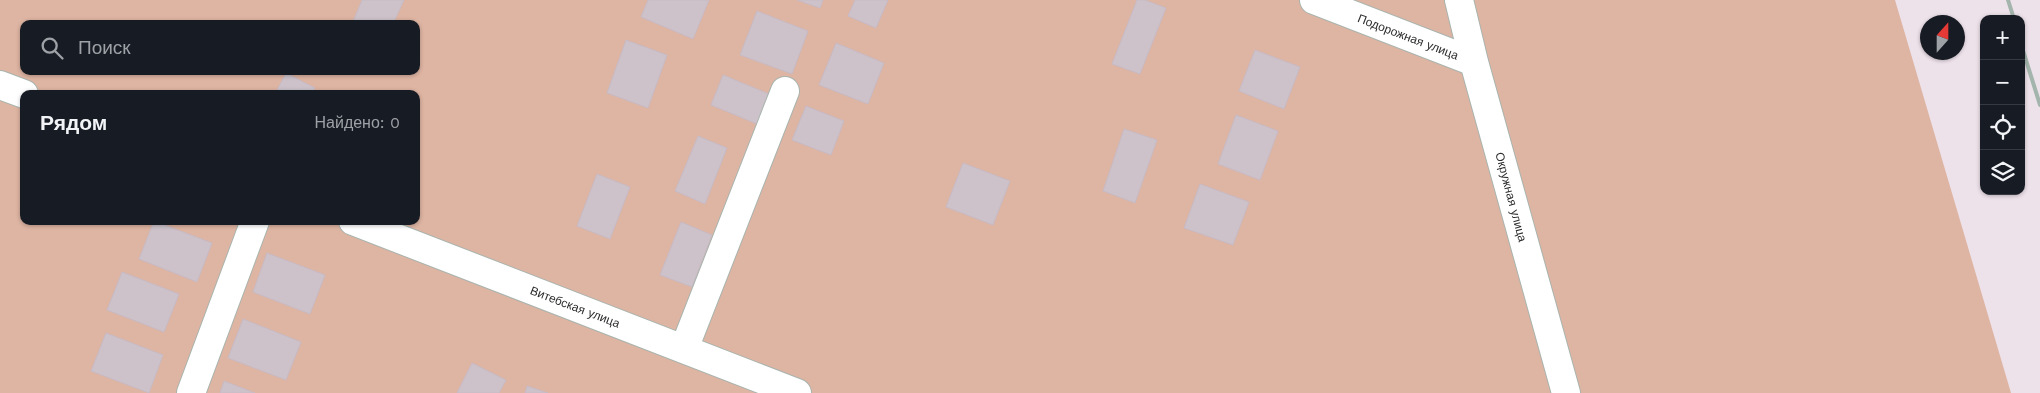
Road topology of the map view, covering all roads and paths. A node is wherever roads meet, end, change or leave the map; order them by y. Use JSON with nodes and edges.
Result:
{"nodes":[{"id":1,"x":1314,"y":0,"type":"edge"},
{"id":2,"x":1459,"y":0,"type":"edge"},
{"id":3,"x":1474,"y":62,"type":"junction"},
{"id":4,"x":0,"y":85,"type":"edge"},
{"id":5,"x":785,"y":91,"type":"dead end"},
{"id":6,"x":20,"y":92,"type":"edge"},
{"id":7,"x":254,"y":225,"type":"edge"},
{"id":8,"x":363,"y":225,"type":"edge"},
{"id":9,"x":684,"y":349,"type":"junction"},
{"id":10,"x":191,"y":393,"type":"edge"},
{"id":11,"x":797,"y":393,"type":"edge"},
{"id":12,"x":1566,"y":393,"type":"edge"}],
"edges":[{"from":1,"to":3,"type":"street","name":"Подорожная улица"},
{"from":2,"to":3,"type":"street","name":"Окружная улица"},
{"from":3,"to":12,"type":"street","name":"Окружная улица"},
{"from":4,"to":6,"type":"street"},
{"from":5,"to":9,"type":"street"},
{"from":7,"to":10,"type":"street"},
{"from":8,"to":9,"type":"street","name":"Витебская улица"},
{"from":9,"to":11,"type":"street","name":"Витебская улица"}]}
